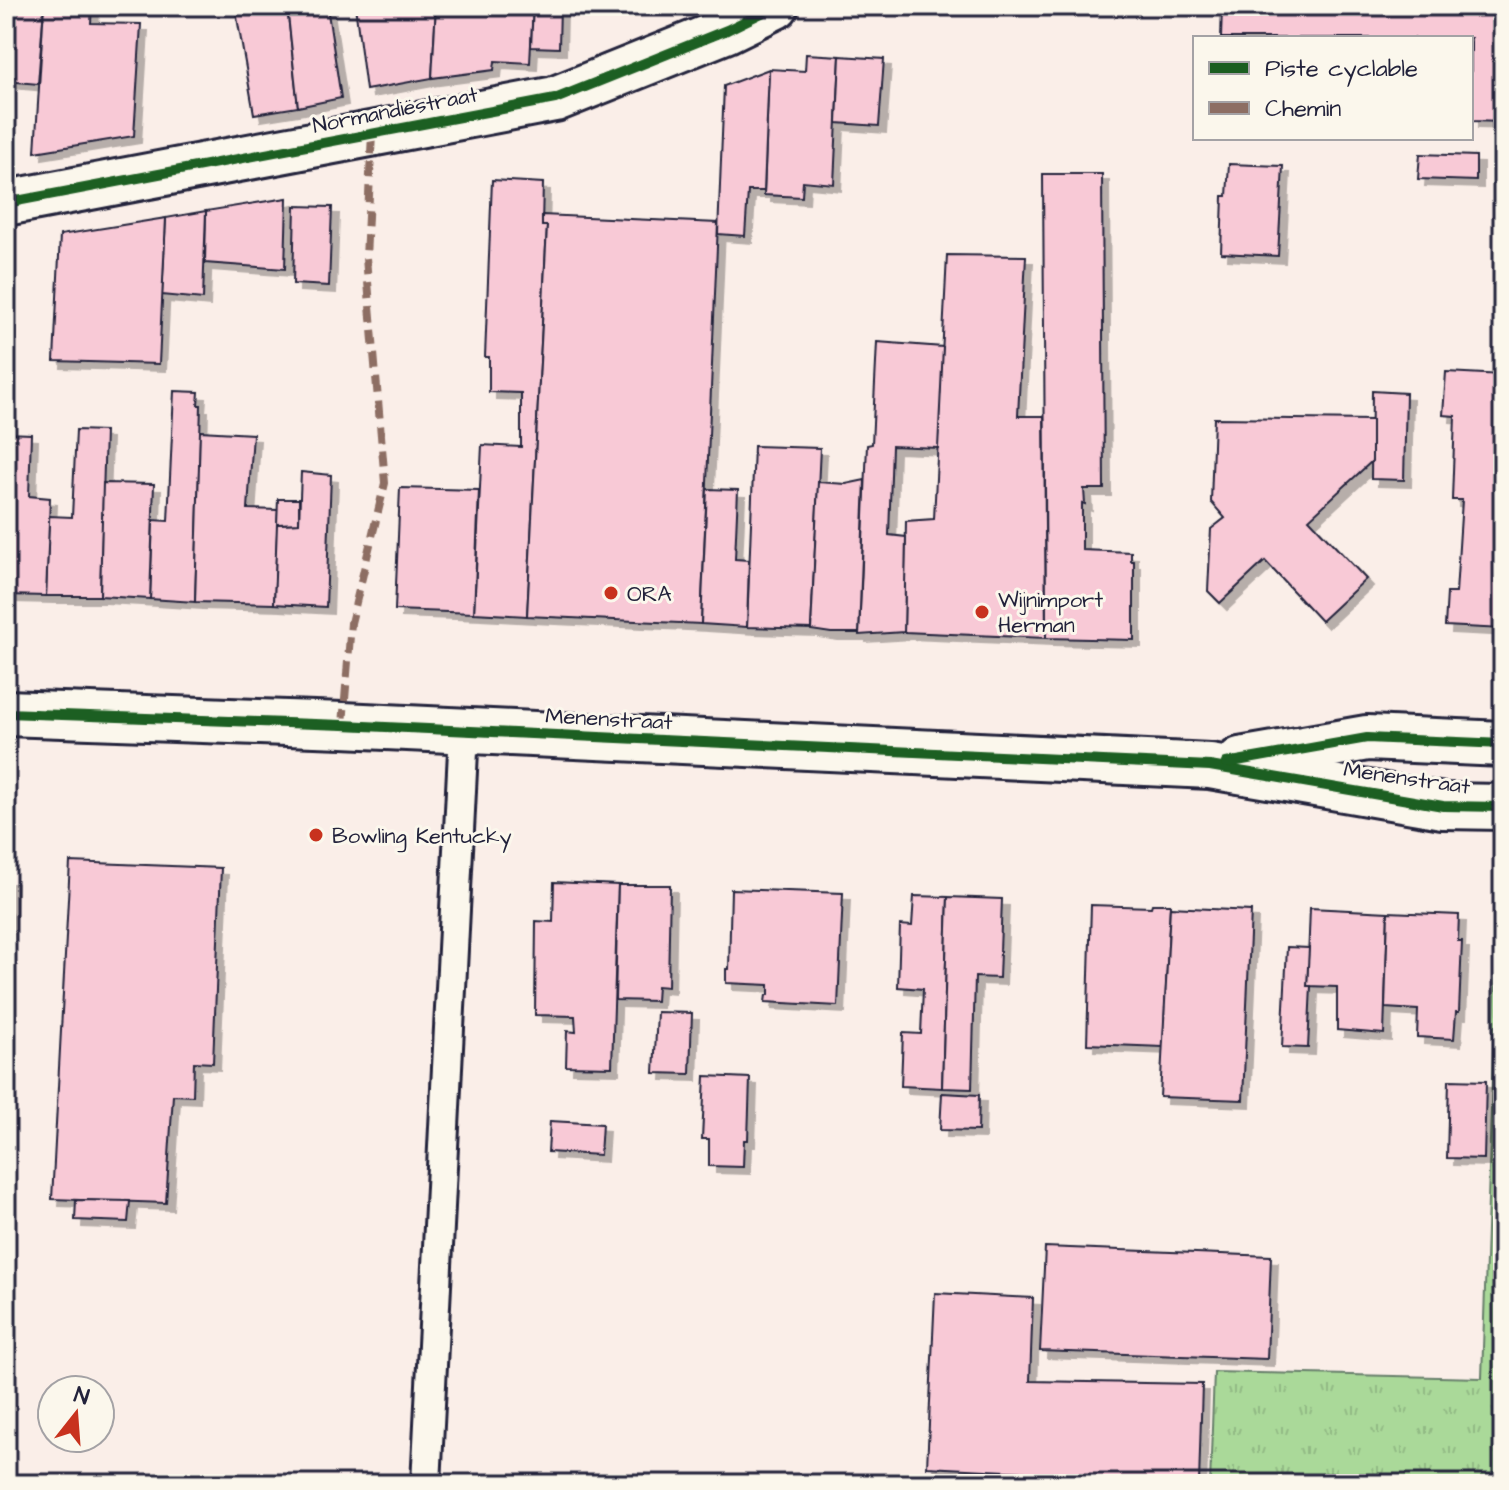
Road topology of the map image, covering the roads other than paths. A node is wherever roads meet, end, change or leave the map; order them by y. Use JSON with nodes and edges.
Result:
{"nodes":[{"id":1,"x":776,"y":6,"type":"edge"},
{"id":2,"x":727,"y":18,"type":"edge"},
{"id":3,"x":6,"y":203,"type":"edge"},
{"id":4,"x":6,"y":713,"type":"edge"},
{"id":5,"x":464,"y":731,"type":"junction"},
{"id":6,"x":1503,"y":744,"type":"edge"},
{"id":7,"x":1210,"y":766,"type":"junction"},
{"id":8,"x":1503,"y":807,"type":"edge"},
{"id":9,"x":426,"y":1484,"type":"edge"}],
"edges":[{"from":1,"to":2,"type":"main road","name":"Normandiëstraat"},
{"from":2,"to":3,"type":"main road","name":"Normandiëstraat"},
{"from":4,"to":5,"type":"main road","name":"Menenstraat"},
{"from":5,"to":7,"type":"main road","name":"Menenstraat"},
{"from":5,"to":9,"type":"lane"},
{"from":6,"to":7,"type":"main road","name":"Menenstraat"},
{"from":7,"to":8,"type":"main road","name":"Menenstraat"}]}
